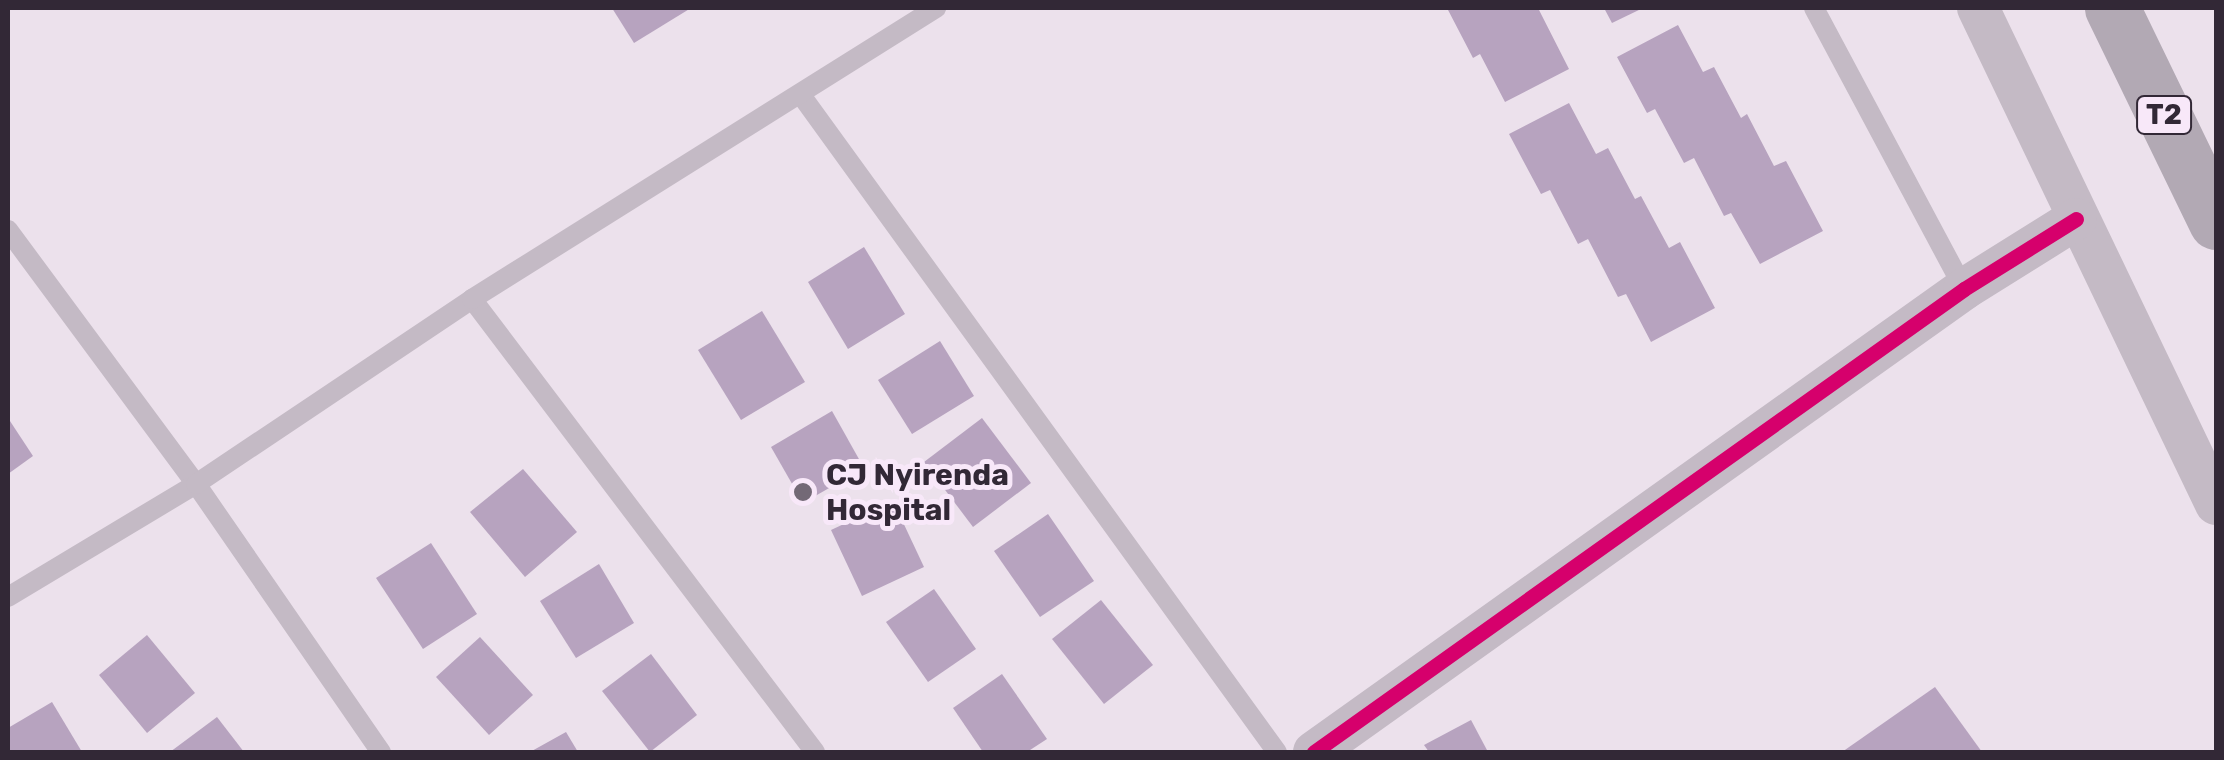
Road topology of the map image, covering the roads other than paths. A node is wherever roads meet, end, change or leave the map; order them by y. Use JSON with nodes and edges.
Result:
{"nodes":[{"id":1,"x":936,"y":8,"type":"edge"},
{"id":2,"x":1814,"y":8,"type":"edge"},
{"id":3,"x":1978,"y":8,"type":"edge"},
{"id":4,"x":2112,"y":8,"type":"edge"},
{"id":5,"x":801,"y":95,"type":"junction"},
{"id":6,"x":2076,"y":219,"type":"junction"},
{"id":7,"x":2216,"y":222,"type":"edge"},
{"id":8,"x":8,"y":230,"type":"edge"},
{"id":9,"x":1964,"y":288,"type":"junction"},
{"id":10,"x":472,"y":299,"type":"junction"},
{"id":11,"x":196,"y":484,"type":"junction"},
{"id":12,"x":2216,"y":504,"type":"edge"},
{"id":13,"x":8,"y":596,"type":"edge"},
{"id":14,"x":381,"y":752,"type":"edge"},
{"id":15,"x":815,"y":752,"type":"edge"},
{"id":16,"x":1277,"y":752,"type":"edge"},
{"id":17,"x":1314,"y":752,"type":"edge"}],
"edges":[{"from":1,"to":5,"type":"lane"},
{"from":2,"to":9,"type":"lane"},
{"from":3,"to":6,"type":"street"},
{"from":4,"to":7,"type":"main road","number":"T2"},
{"from":5,"to":10,"type":"lane"},
{"from":5,"to":16,"type":"lane"},
{"from":6,"to":9,"type":"street"},
{"from":6,"to":12,"type":"street"},
{"from":8,"to":11,"type":"lane"},
{"from":9,"to":17,"type":"street"},
{"from":10,"to":11,"type":"lane"},
{"from":10,"to":15,"type":"lane"},
{"from":11,"to":13,"type":"lane"},
{"from":11,"to":14,"type":"lane"}]}
